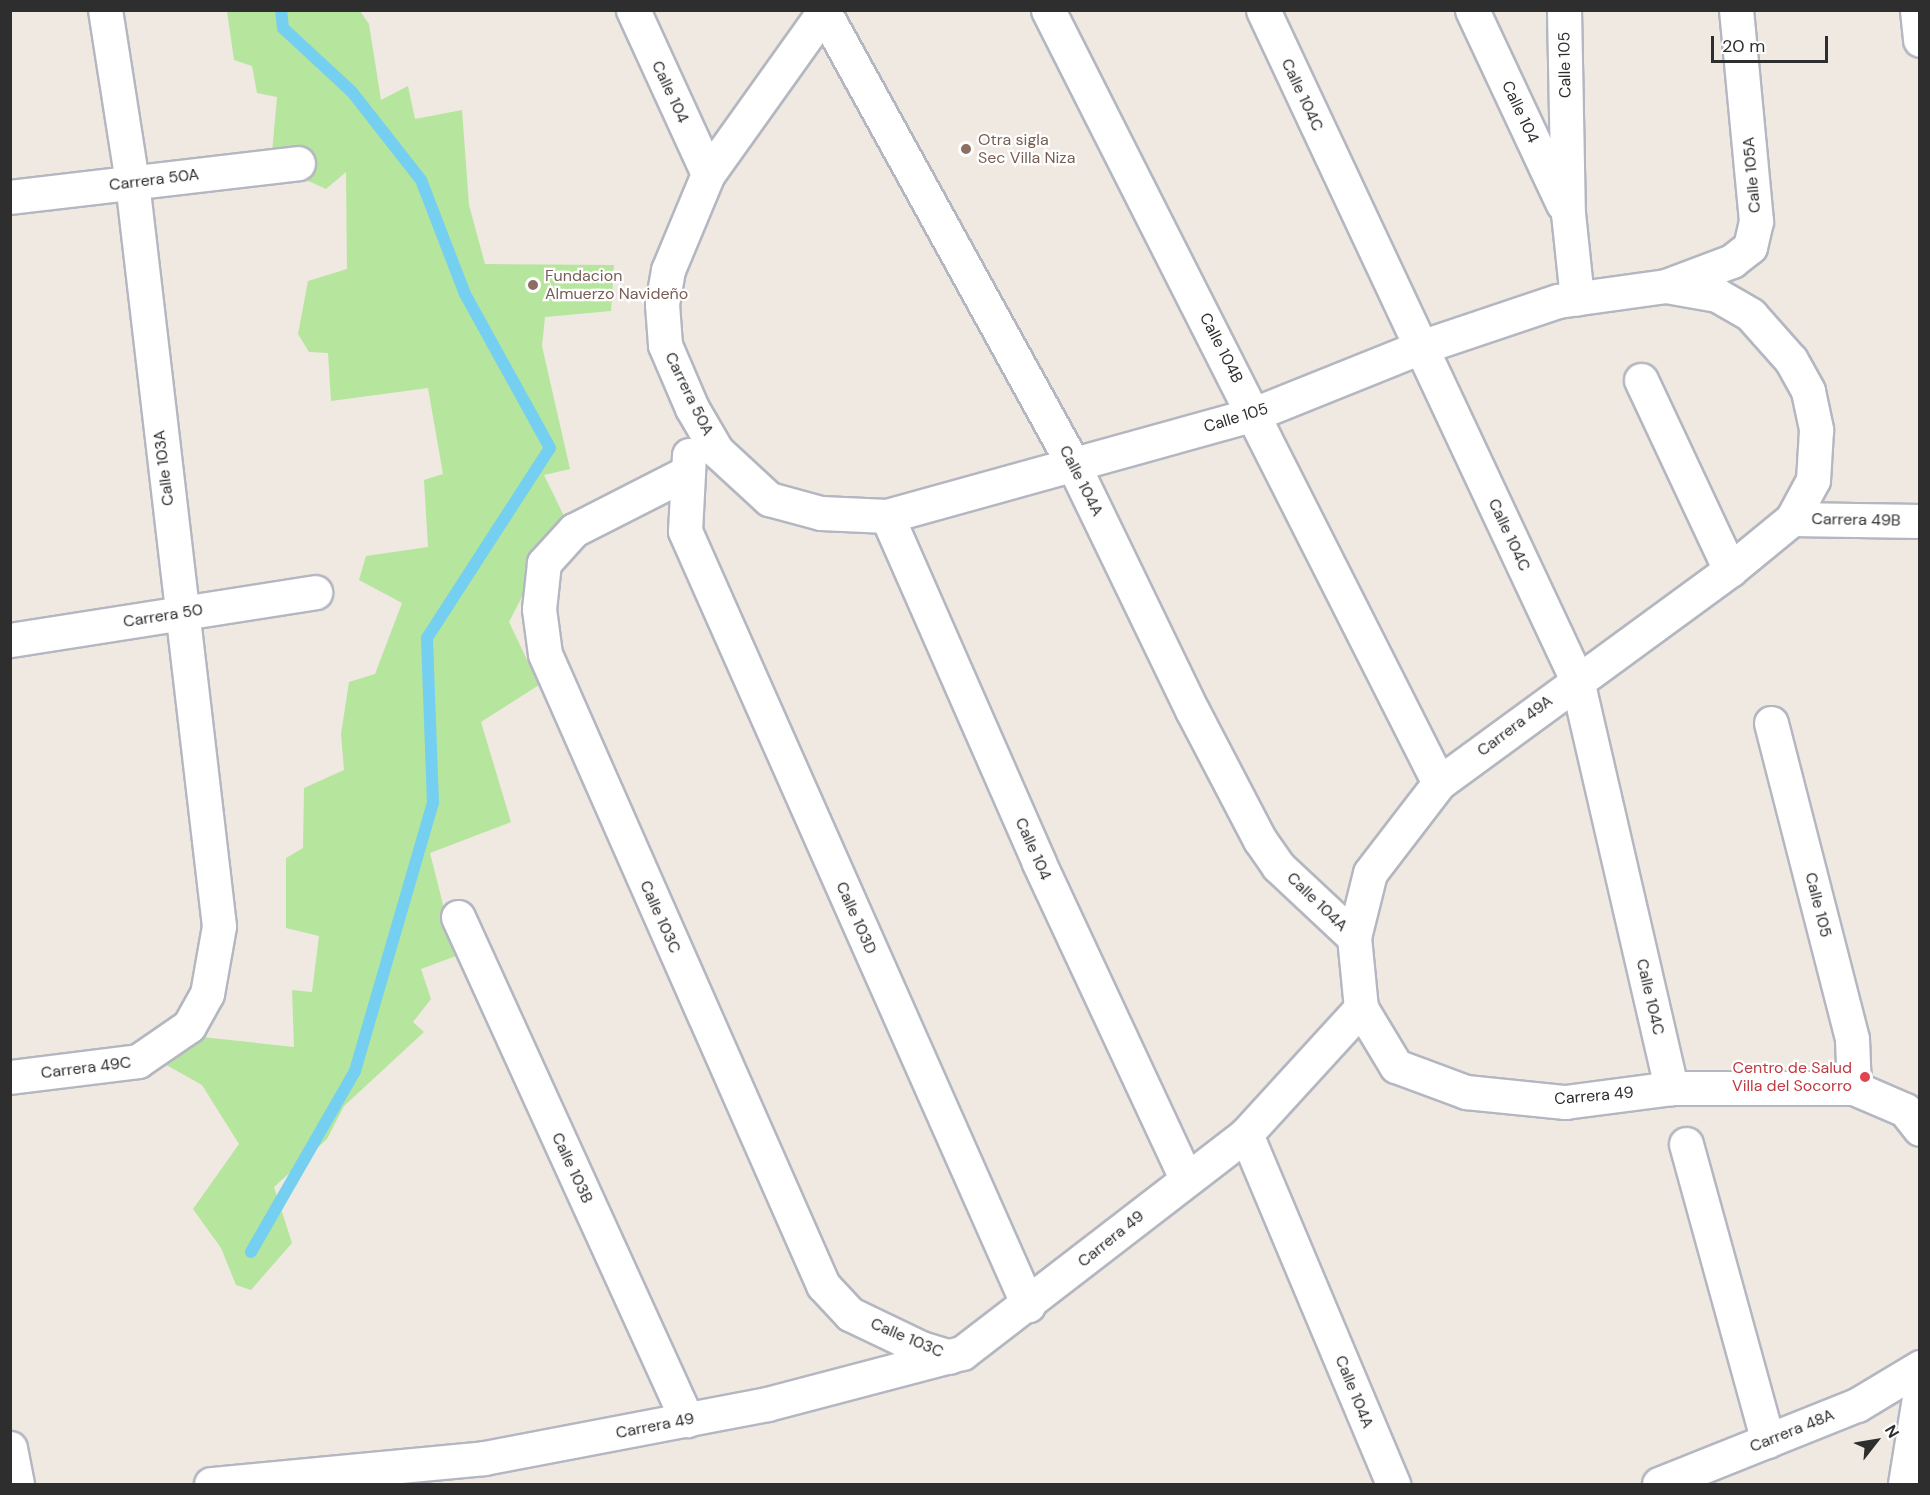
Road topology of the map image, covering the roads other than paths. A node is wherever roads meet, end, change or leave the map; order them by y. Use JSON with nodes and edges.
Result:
{"nodes":[{"id":1,"x":105,"y":10,"type":"edge"},
{"id":2,"x":633,"y":10,"type":"edge"},
{"id":3,"x":1048,"y":10,"type":"edge"},
{"id":4,"x":1263,"y":10,"type":"edge"},
{"id":5,"x":1472,"y":10,"type":"edge"},
{"id":6,"x":1564,"y":10,"type":"edge"},
{"id":7,"x":1736,"y":10,"type":"edge"},
{"id":8,"x":1917,"y":10,"type":"edge"},
{"id":9,"x":824,"y":11,"type":"edge"},
{"id":10,"x":1920,"y":40,"type":"edge"},
{"id":11,"x":298,"y":163,"type":"dead end"},
{"id":12,"x":708,"y":174,"type":"junction"},
{"id":13,"x":132,"y":182,"type":"junction"},
{"id":14,"x":10,"y":197,"type":"edge"},
{"id":15,"x":1568,"y":213,"type":"junction"},
{"id":16,"x":1666,"y":286,"type":"junction"},
{"id":17,"x":1577,"y":299,"type":"junction"},
{"id":18,"x":1421,"y":347,"type":"junction"},
{"id":19,"x":1641,"y":380,"type":"dead end"},
{"id":20,"x":692,"y":408,"type":"junction"},
{"id":21,"x":1254,"y":414,"type":"junction"},
{"id":22,"x":1073,"y":464,"type":"junction"},
{"id":23,"x":688,"y":472,"type":"junction"},
{"id":24,"x":887,"y":516,"type":"junction"},
{"id":25,"x":1792,"y":519,"type":"junction"},
{"id":26,"x":1920,"y":521,"type":"edge"},
{"id":27,"x":1730,"y":570,"type":"junction"},
{"id":28,"x":315,"y":592,"type":"dead end"},
{"id":29,"x":181,"y":614,"type":"junction"},
{"id":30,"x":10,"y":640,"type":"edge"},
{"id":31,"x":1577,"y":680,"type":"junction"},
{"id":32,"x":1772,"y":723,"type":"dead end"},
{"id":33,"x":1439,"y":783,"type":"junction"},
{"id":34,"x":458,"y":917,"type":"dead end"},
{"id":35,"x":219,"y":926,"type":"joint"},
{"id":36,"x":1354,"y":938,"type":"junction"},
{"id":37,"x":1361,"y":1008,"type":"junction"},
{"id":38,"x":10,"y":1077,"type":"edge"},
{"id":39,"x":1671,"y":1088,"type":"junction"},
{"id":40,"x":1854,"y":1088,"type":"junction"},
{"id":41,"x":1920,"y":1129,"type":"edge"},
{"id":42,"x":1246,"y":1134,"type":"junction"},
{"id":43,"x":1686,"y":1144,"type":"dead end"},
{"id":44,"x":1186,"y":1178,"type":"junction"},
{"id":45,"x":1028,"y":1305,"type":"junction"},
{"id":46,"x":950,"y":1357,"type":"junction"},
{"id":47,"x":1920,"y":1367,"type":"edge"},
{"id":48,"x":1920,"y":1390,"type":"edge"},
{"id":49,"x":687,"y":1419,"type":"junction"},
{"id":50,"x":1768,"y":1441,"type":"junction"},
{"id":51,"x":10,"y":1448,"type":"edge"},
{"id":52,"x":392,"y":1476,"type":"edge"},
{"id":53,"x":17,"y":1485,"type":"edge"},
{"id":54,"x":211,"y":1485,"type":"edge"},
{"id":55,"x":1393,"y":1485,"type":"edge"},
{"id":56,"x":1659,"y":1485,"type":"edge"},
{"id":57,"x":1905,"y":1485,"type":"edge"}],
"edges":[{"from":1,"to":13,"type":"street","name":"Calle 103A"},
{"from":2,"to":12,"type":"street","name":"Calle 104"},
{"from":3,"to":21,"type":"street","name":"Calle 104B"},
{"from":4,"to":18,"type":"street","name":"Calle 104C"},
{"from":5,"to":15,"type":"street","name":"Calle 104"},
{"from":6,"to":15,"type":"street","name":"Calle 105"},
{"from":7,"to":16,"type":"street","name":"Calle 105A"},
{"from":8,"to":10,"type":"street"},
{"from":9,"to":12,"type":"street","name":"Carrera 50A"},
{"from":9,"to":22,"type":"street","name":"Calle 104A"},
{"from":11,"to":13,"type":"street","name":"Carrera 50A"},
{"from":12,"to":20,"type":"street","name":"Carrera 50A"},
{"from":13,"to":14,"type":"street","name":"Carrera 50A"},
{"from":13,"to":29,"type":"street","name":"Calle 103A"},
{"from":15,"to":17,"type":"street","name":"Calle 105"},
{"from":16,"to":17,"type":"street","name":"Calle 105"},
{"from":16,"to":25,"type":"street","name":"Calle 105"},
{"from":17,"to":18,"type":"street","name":"Calle 105"},
{"from":18,"to":21,"type":"street","name":"Calle 105"},
{"from":18,"to":31,"type":"street","name":"Calle 104C"},
{"from":19,"to":27,"type":"street"},
{"from":20,"to":23,"type":"street"},
{"from":20,"to":24,"type":"street","name":"Carrera 50A"},
{"from":21,"to":22,"type":"street","name":"Calle 105"},
{"from":21,"to":33,"type":"street","name":"Calle 104B"},
{"from":22,"to":24,"type":"street","name":"Calle 105"},
{"from":22,"to":36,"type":"street","name":"Calle 104A"},
{"from":23,"to":45,"type":"street","name":"Calle 103D"},
{"from":23,"to":46,"type":"street","name":"Calle 103C"},
{"from":24,"to":44,"type":"street","name":"Calle 104"},
{"from":25,"to":26,"type":"street","name":"Carrera 49B"},
{"from":25,"to":27,"type":"street","name":"Carrera 49A"},
{"from":27,"to":31,"type":"street","name":"Carrera 49A"},
{"from":28,"to":29,"type":"street","name":"Carrera 50"},
{"from":29,"to":30,"type":"street","name":"Carrera 50"},
{"from":29,"to":35,"type":"street","name":"Calle 103A"},
{"from":31,"to":33,"type":"street","name":"Carrera 49A"},
{"from":31,"to":39,"type":"street","name":"Calle 104C"},
{"from":32,"to":40,"type":"street","name":"Calle 105"},
{"from":33,"to":36,"type":"street","name":"Carrera 49A"},
{"from":34,"to":49,"type":"street","name":"Calle 103B"},
{"from":35,"to":38,"type":"street","name":"Carrera 49C"},
{"from":36,"to":37,"type":"street","name":"Carrera 49A"},
{"from":37,"to":39,"type":"street","name":"Carrera 49"},
{"from":37,"to":42,"type":"street","name":"Carrera 49"},
{"from":39,"to":40,"type":"street","name":"Carrera 49"},
{"from":40,"to":41,"type":"street","name":"Carrera 49"},
{"from":42,"to":44,"type":"street","name":"Carrera 49"},
{"from":42,"to":55,"type":"street","name":"Calle 104A"},
{"from":43,"to":50,"type":"street"},
{"from":44,"to":45,"type":"street","name":"Carrera 49"},
{"from":45,"to":46,"type":"street","name":"Carrera 49"},
{"from":46,"to":49,"type":"street","name":"Carrera 49"},
{"from":47,"to":50,"type":"street","name":"Carrera 48A"},
{"from":48,"to":57,"type":"street"},
{"from":49,"to":52,"type":"street","name":"Carrera 49"},
{"from":50,"to":56,"type":"street","name":"Carrera 48A"},
{"from":51,"to":53,"type":"street"},
{"from":52,"to":54,"type":"street","name":"Carrera 49"}]}
